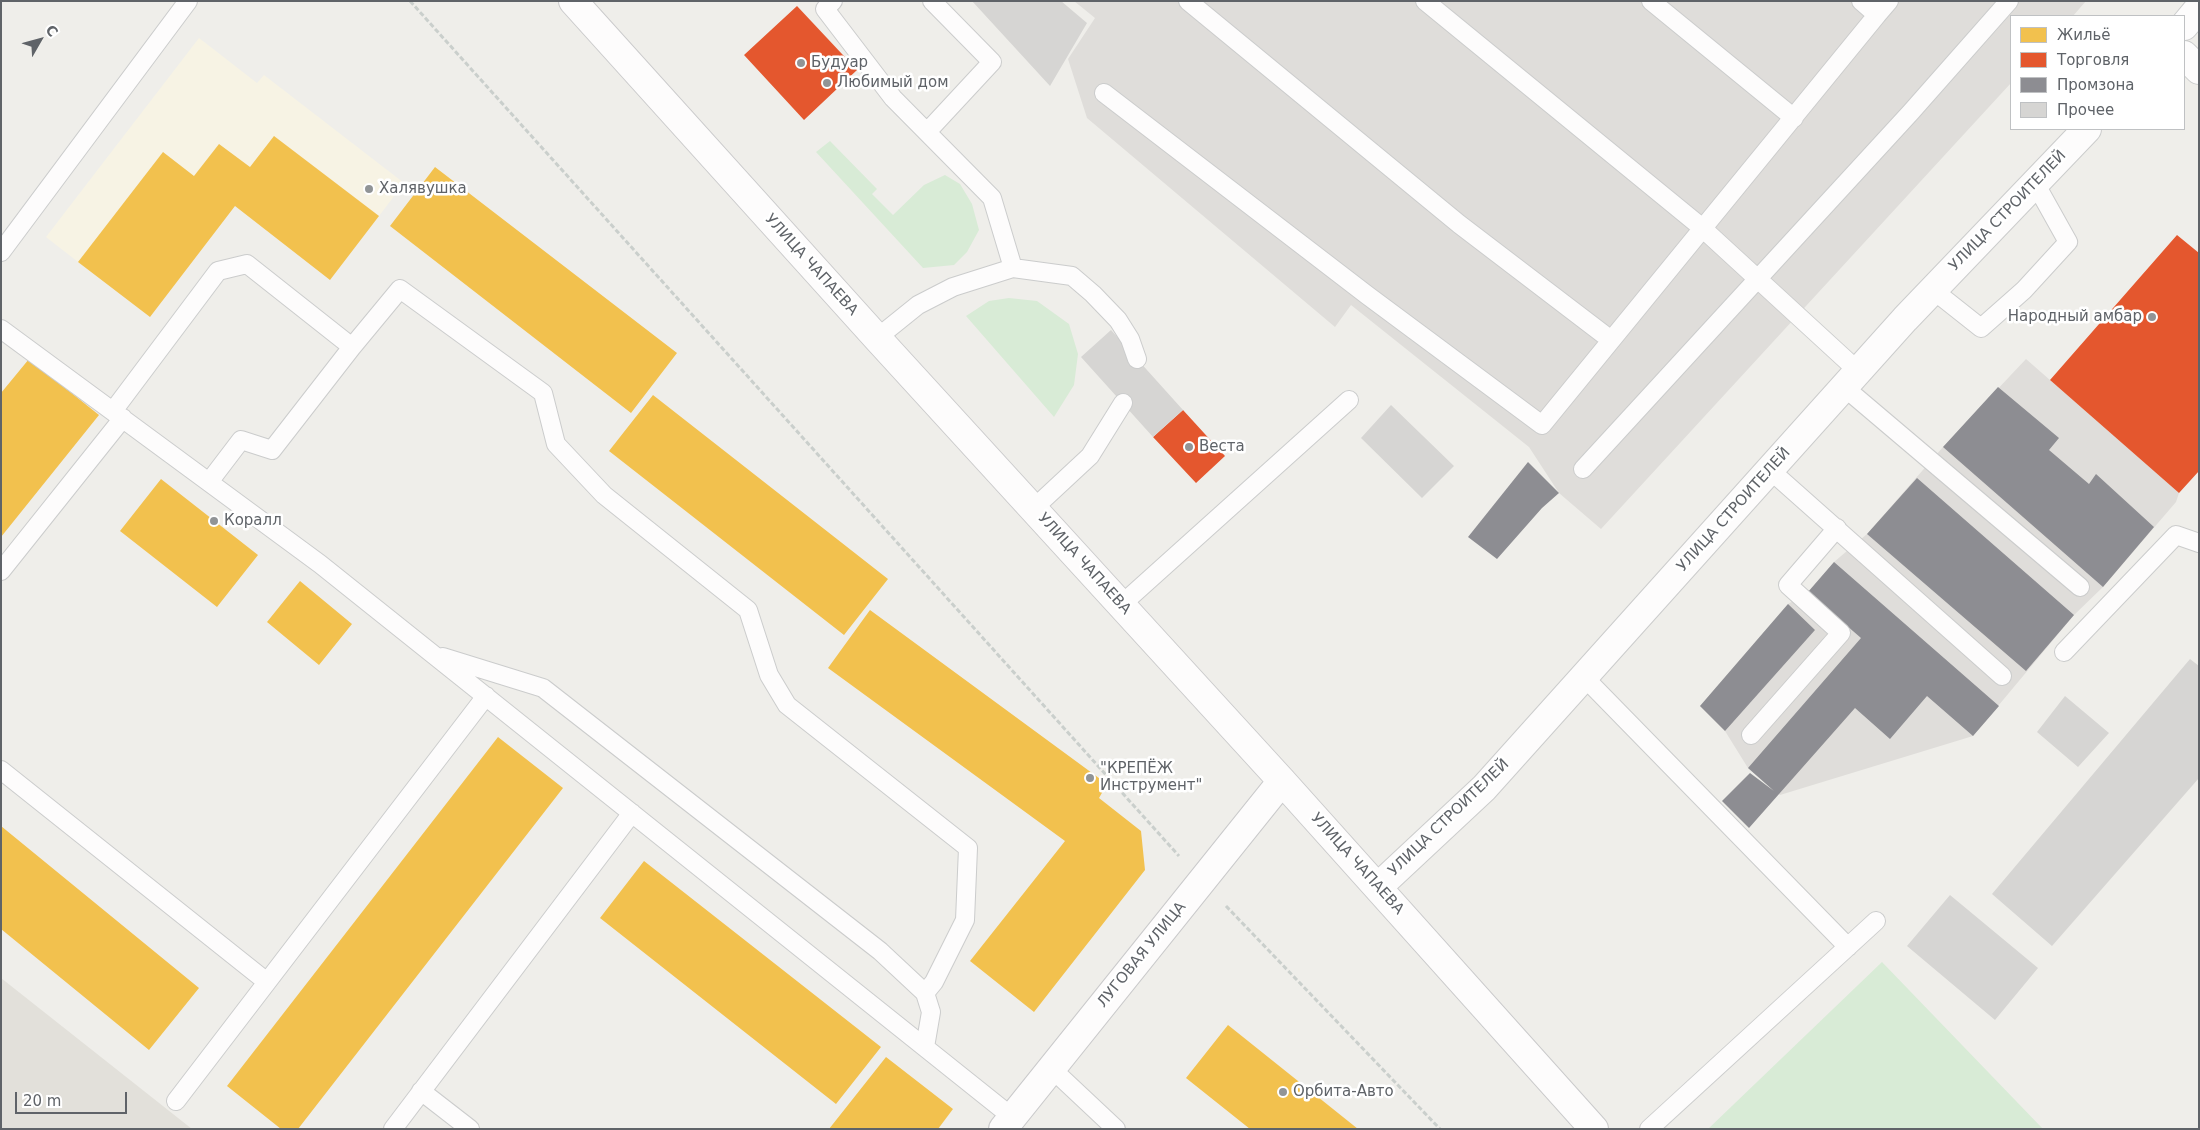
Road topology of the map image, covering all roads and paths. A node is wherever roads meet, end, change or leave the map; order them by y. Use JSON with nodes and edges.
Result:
{"nodes":[{"id":1,"x":188,"y":1,"type":"edge"},
{"id":2,"x":410,"y":1,"type":"edge"},
{"id":3,"x":573,"y":1,"type":"edge"},
{"id":4,"x":833,"y":1,"type":"edge"},
{"id":5,"x":932,"y":1,"type":"edge"},
{"id":6,"x":1188,"y":1,"type":"edge"},
{"id":7,"x":1425,"y":1,"type":"edge"},
{"id":8,"x":1651,"y":1,"type":"edge"},
{"id":9,"x":1861,"y":1,"type":"edge"},
{"id":10,"x":1889,"y":1,"type":"edge"},
{"id":11,"x":2009,"y":1,"type":"edge"},
{"id":12,"x":2199,"y":8,"type":"edge"},
{"id":13,"x":1877,"y":15,"type":"junction"},
{"id":14,"x":2185,"y":25,"type":"edge"},
{"id":15,"x":2185,"y":56,"type":"edge"},
{"id":16,"x":2199,"y":70,"type":"edge"},
{"id":17,"x":1104,"y":93,"type":"dead end"},
{"id":18,"x":1794,"y":118,"type":"junction"},
{"id":19,"x":2086,"y":130,"type":"edge"},
{"id":20,"x":927,"y":132,"type":"junction"},
{"id":21,"x":2036,"y":183,"type":"junction"},
{"id":22,"x":1703,"y":230,"type":"junction"},
{"id":23,"x":1,"y":252,"type":"edge"},
{"id":24,"x":1013,"y":268,"type":"junction"},
{"id":25,"x":1757,"y":278,"type":"junction"},
{"id":26,"x":1933,"y":290,"type":"junction"},
{"id":27,"x":1,"y":328,"type":"edge"},
{"id":28,"x":877,"y":338,"type":"junction"},
{"id":29,"x":1612,"y":340,"type":"junction"},
{"id":30,"x":352,"y":347,"type":"junction"},
{"id":31,"x":1138,"y":359,"type":"dead end"},
{"id":32,"x":1851,"y":379,"type":"junction"},
{"id":33,"x":1349,"y":400,"type":"dead end"},
{"id":34,"x":1123,"y":402,"type":"dead end"},
{"id":35,"x":118,"y":414,"type":"junction"},
{"id":36,"x":1583,"y":469,"type":"dead end"},
{"id":37,"x":1770,"y":470,"type":"junction"},
{"id":38,"x":209,"y":482,"type":"junction"},
{"id":39,"x":1033,"y":509,"type":"junction"},
{"id":40,"x":1837,"y":528,"type":"junction"},
{"id":41,"x":2199,"y":544,"type":"edge"},
{"id":42,"x":1,"y":571,"type":"edge"},
{"id":43,"x":2080,"y":587,"type":"dead end"},
{"id":44,"x":1121,"y":605,"type":"junction"},
{"id":45,"x":2064,"y":652,"type":"dead end"},
{"id":46,"x":433,"y":654,"type":"junction"},
{"id":47,"x":2002,"y":676,"type":"dead end"},
{"id":48,"x":1584,"y":677,"type":"junction"},
{"id":49,"x":486,"y":696,"type":"junction"},
{"id":50,"x":1751,"y":734,"type":"dead end"},
{"id":51,"x":1,"y":770,"type":"edge"},
{"id":52,"x":1282,"y":781,"type":"junction"},
{"id":53,"x":632,"y":813,"type":"junction"},
{"id":54,"x":1201,"y":881,"type":"junction"},
{"id":55,"x":1378,"y":887,"type":"junction"},
{"id":56,"x":1876,"y":921,"type":"dead end"},
{"id":57,"x":1848,"y":947,"type":"junction"},
{"id":58,"x":267,"y":982,"type":"junction"},
{"id":59,"x":925,"y":994,"type":"junction"},
{"id":60,"x":925,"y":1046,"type":"junction"},
{"id":61,"x":1051,"y":1068,"type":"junction"},
{"id":62,"x":421,"y":1091,"type":"junction"},
{"id":63,"x":176,"y":1101,"type":"dead end"},
{"id":64,"x":1007,"y":1123,"type":"edge"},
{"id":65,"x":393,"y":1129,"type":"edge"},
{"id":66,"x":470,"y":1129,"type":"edge"},
{"id":67,"x":1116,"y":1129,"type":"edge"},
{"id":68,"x":1440,"y":1129,"type":"edge"},
{"id":69,"x":1594,"y":1129,"type":"edge"},
{"id":70,"x":1649,"y":1129,"type":"edge"}],
"edges":[{"from":1,"to":23,"type":"lane"},
{"from":2,"to":54,"type":"path"},
{"from":3,"to":28,"type":"main road","name":"УЛИЦА ЧАПАЕВА"},
{"from":4,"to":20,"type":"lane"},
{"from":5,"to":20,"type":"lane"},
{"from":6,"to":29,"type":"lane"},
{"from":7,"to":22,"type":"lane"},
{"from":8,"to":18,"type":"lane"},
{"from":9,"to":13,"type":"lane"},
{"from":10,"to":13,"type":"lane"},
{"from":11,"to":25,"type":"lane"},
{"from":12,"to":14,"type":"main road"},
{"from":13,"to":18,"type":"lane"},
{"from":15,"to":16,"type":"main road"},
{"from":17,"to":29,"type":"lane"},
{"from":18,"to":22,"type":"lane"},
{"from":19,"to":21,"type":"main road","name":"УЛИЦА СТРОИТЕЛЕЙ"},
{"from":20,"to":24,"type":"lane"},
{"from":21,"to":26,"type":"main road","name":"УЛИЦА СТРОИТЕЛЕЙ"},
{"from":21,"to":26,"type":"lane"},
{"from":22,"to":25,"type":"lane"},
{"from":22,"to":29,"type":"lane"},
{"from":24,"to":28,"type":"lane"},
{"from":24,"to":31,"type":"lane"},
{"from":25,"to":32,"type":"lane"},
{"from":25,"to":36,"type":"lane"},
{"from":26,"to":32,"type":"main road","name":"УЛИЦА СТРОИТЕЛЕЙ"},
{"from":27,"to":35,"type":"lane"},
{"from":28,"to":39,"type":"main road","name":"УЛИЦА ЧАПАЕВА"},
{"from":30,"to":35,"type":"lane"},
{"from":30,"to":38,"type":"lane"},
{"from":30,"to":59,"type":"lane"},
{"from":32,"to":37,"type":"main road","name":"УЛИЦА СТРОИТЕЛЕЙ"},
{"from":32,"to":43,"type":"lane"},
{"from":33,"to":44,"type":"lane"},
{"from":34,"to":39,"type":"lane"},
{"from":35,"to":38,"type":"lane"},
{"from":35,"to":42,"type":"lane"},
{"from":37,"to":40,"type":"lane"},
{"from":37,"to":48,"type":"main road","name":"УЛИЦА СТРОИТЕЛЕЙ"},
{"from":38,"to":46,"type":"lane"},
{"from":39,"to":44,"type":"main road","name":"УЛИЦА ЧАПАЕВА"},
{"from":40,"to":47,"type":"lane"},
{"from":40,"to":50,"type":"lane"},
{"from":41,"to":45,"type":"lane"},
{"from":44,"to":52,"type":"main road","name":"УЛИЦА ЧАПАЕВА"},
{"from":46,"to":49,"type":"lane"},
{"from":46,"to":59,"type":"lane"},
{"from":48,"to":55,"type":"main road","name":"УЛИЦА СТРОИТЕЛЕЙ"},
{"from":48,"to":57,"type":"lane"},
{"from":49,"to":53,"type":"lane"},
{"from":49,"to":58,"type":"lane"},
{"from":51,"to":58,"type":"lane"},
{"from":52,"to":54,"type":"main road","name":"ЛУГОВАЯ УЛИЦА"},
{"from":52,"to":55,"type":"main road","name":"УЛИЦА ЧАПАЕВА"},
{"from":53,"to":60,"type":"lane"},
{"from":53,"to":62,"type":"lane"},
{"from":54,"to":61,"type":"main road","name":"ЛУГОВАЯ УЛИЦА"},
{"from":54,"to":68,"type":"path"},
{"from":55,"to":69,"type":"main road","name":"УЛИЦА ЧАПАЕВА"},
{"from":56,"to":57,"type":"lane"},
{"from":57,"to":70,"type":"lane"},
{"from":58,"to":63,"type":"lane"},
{"from":59,"to":60,"type":"lane"},
{"from":60,"to":64,"type":"lane"},
{"from":61,"to":64,"type":"main road","name":"ЛУГОВАЯ УЛИЦА"},
{"from":61,"to":67,"type":"lane"},
{"from":62,"to":65,"type":"lane"},
{"from":62,"to":66,"type":"lane"}]}
